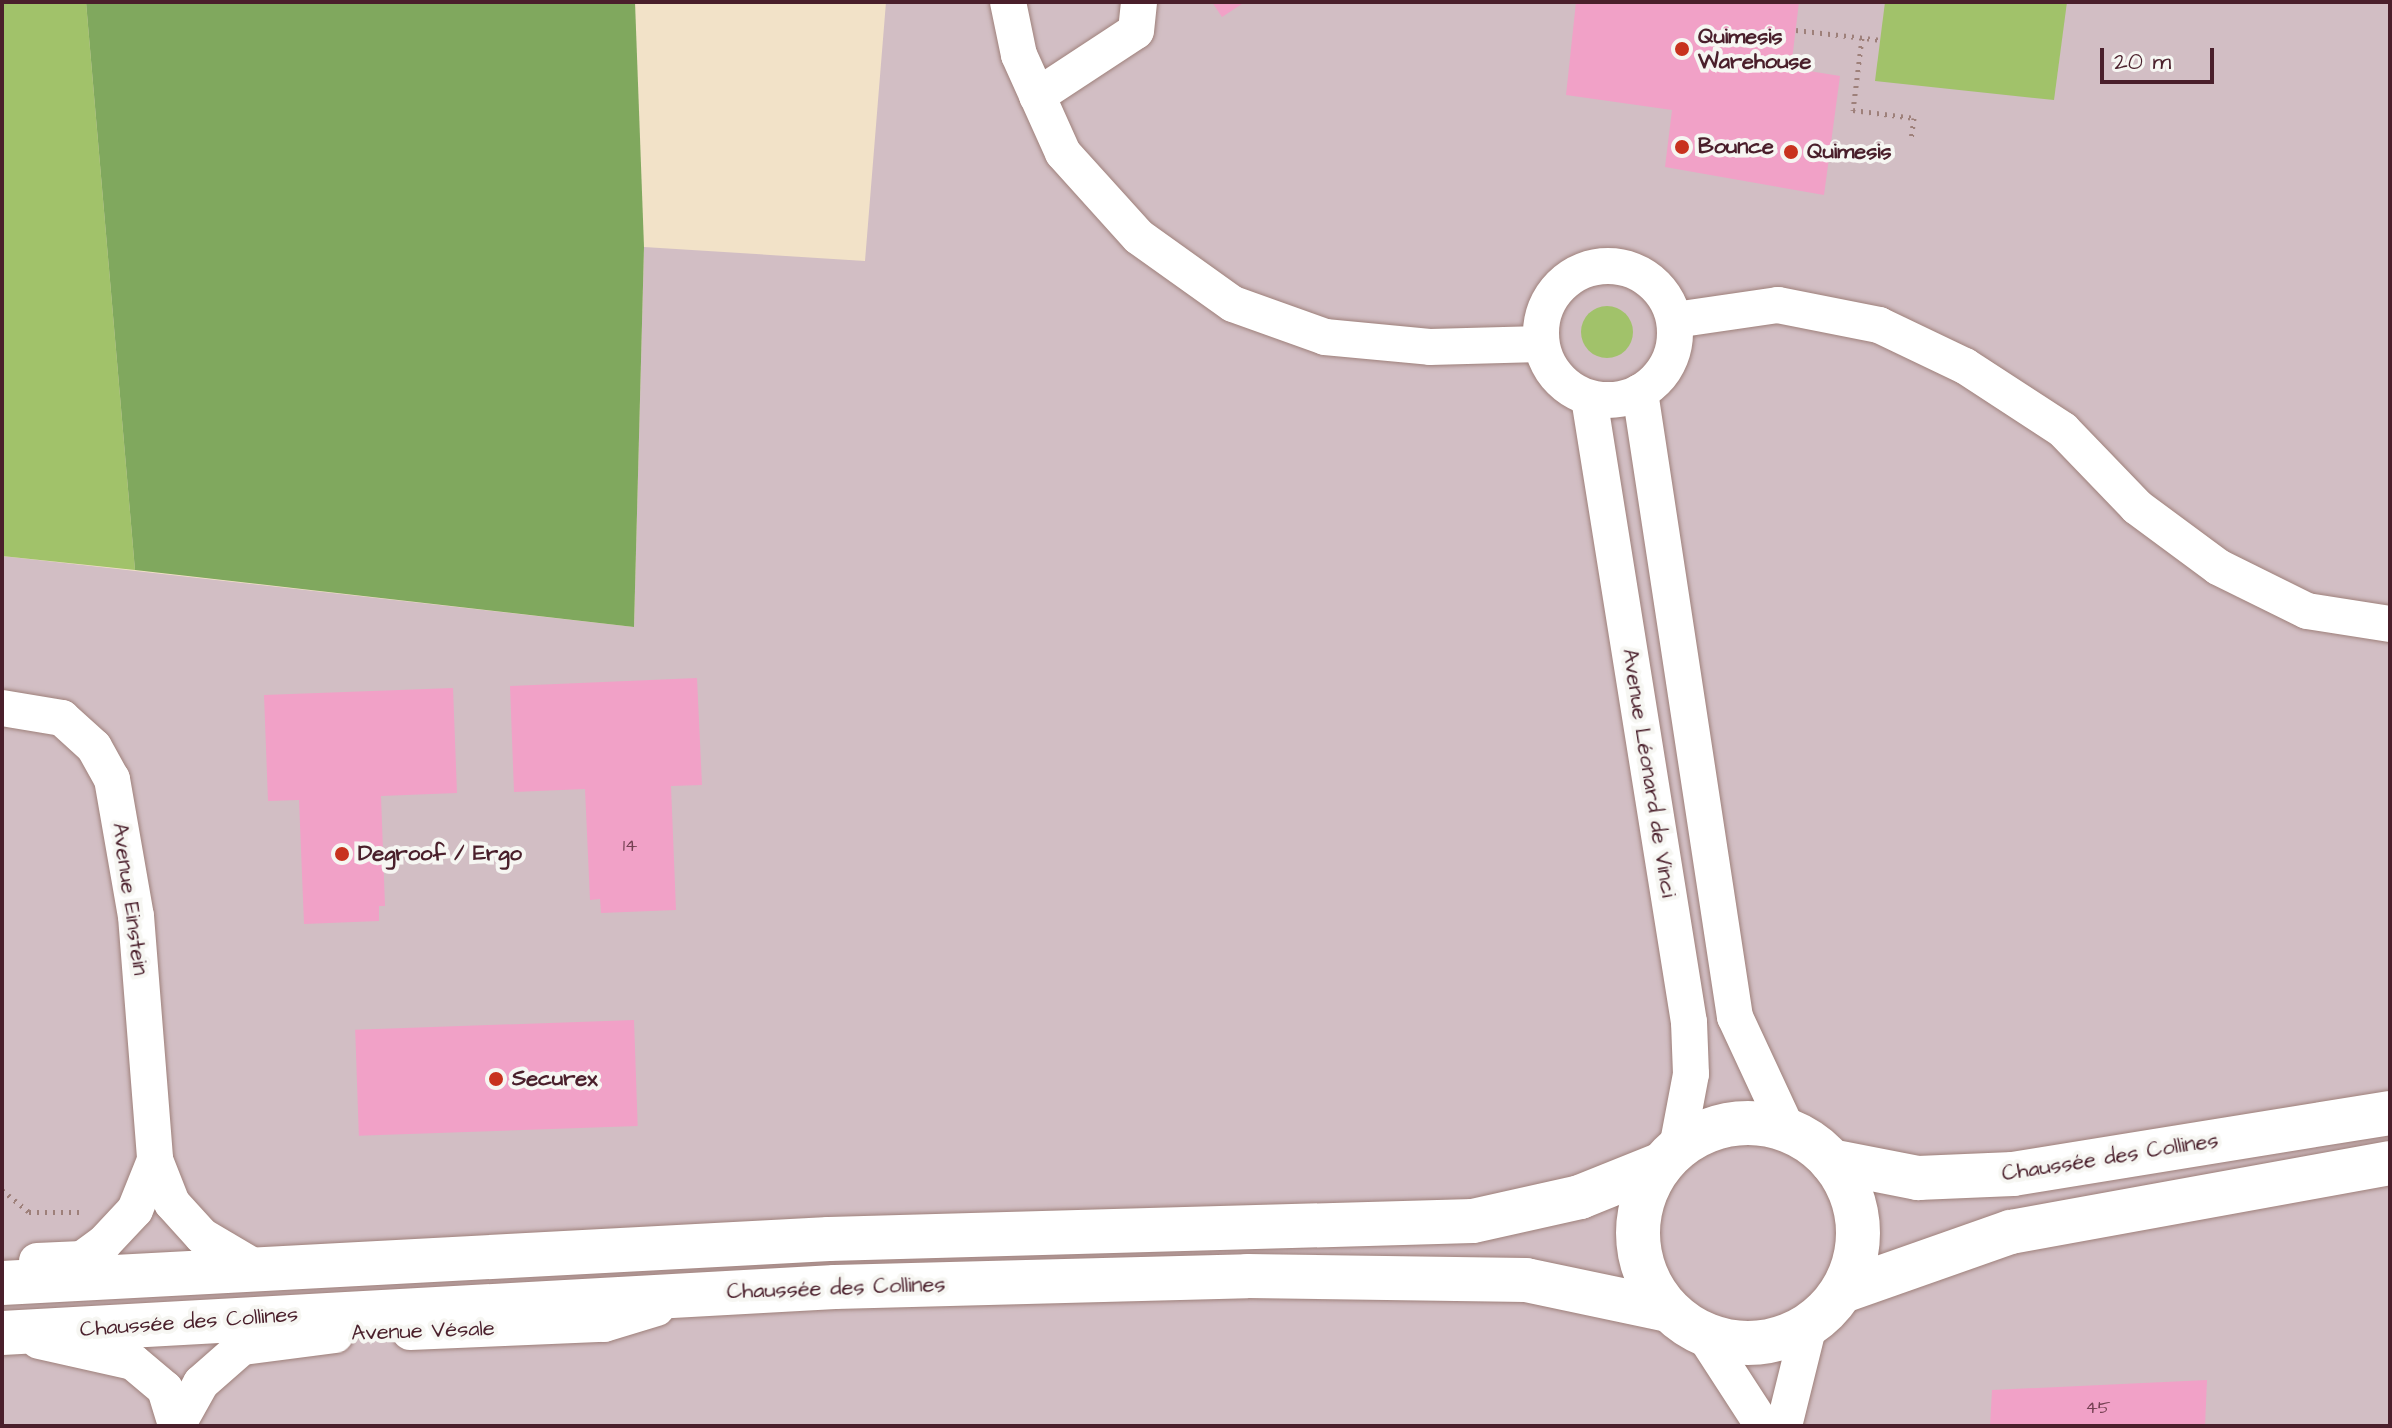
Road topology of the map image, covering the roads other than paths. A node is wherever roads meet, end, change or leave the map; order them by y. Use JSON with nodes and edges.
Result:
{"nodes":[{"id":1,"x":1008,"y":2,"type":"edge"},
{"id":2,"x":1139,"y":2,"type":"edge"},
{"id":3,"x":1037,"y":96,"type":"junction"},
{"id":4,"x":1675,"y":320,"type":"junction"},
{"id":5,"x":1541,"y":344,"type":"junction"},
{"id":6,"x":1640,"y":392,"type":"junction"},
{"id":7,"x":1589,"y":398,"type":"junction"},
{"id":8,"x":2390,"y":624,"type":"edge"},
{"id":9,"x":2,"y":708,"type":"edge"},
{"id":10,"x":2390,"y":1113,"type":"edge"},
{"id":11,"x":1788,"y":1131,"type":"junction"},
{"id":12,"x":1670,"y":1156,"type":"junction"},
{"id":13,"x":155,"y":1160,"type":"junction"},
{"id":14,"x":1831,"y":1161,"type":"junction"},
{"id":15,"x":2390,"y":1163,"type":"edge"},
{"id":16,"x":2,"y":1262,"type":"edge"},
{"id":17,"x":253,"y":1266,"type":"junction"},
{"id":18,"x":2,"y":1283,"type":"edge"},
{"id":19,"x":1843,"y":1291,"type":"junction"},
{"id":20,"x":705,"y":1293,"type":"junction"},
{"id":21,"x":1668,"y":1310,"type":"junction"},
{"id":22,"x":1809,"y":1325,"type":"junction"},
{"id":23,"x":2,"y":1335,"type":"edge"},
{"id":24,"x":1704,"y":1335,"type":"junction"},
{"id":25,"x":176,"y":1426,"type":"edge"},
{"id":26,"x":1763,"y":1426,"type":"edge"},
{"id":27,"x":1784,"y":1426,"type":"edge"}],
"edges":[{"from":1,"to":3,"type":"street"},
{"from":2,"to":3,"type":"street"},
{"from":3,"to":5,"type":"street"},
{"from":4,"to":5,"type":"street"},
{"from":4,"to":6,"type":"street"},
{"from":4,"to":8,"type":"street"},
{"from":5,"to":7,"type":"street"},
{"from":6,"to":7,"type":"street"},
{"from":6,"to":11,"type":"street"},
{"from":7,"to":12,"type":"street","name":"Avenue Léonard de Vinci"},
{"from":9,"to":13,"type":"street","name":"Avenue Einstein"},
{"from":10,"to":14,"type":"main road","name":"Chaussée des Collines"},
{"from":11,"to":12,"type":"main road"},
{"from":11,"to":14,"type":"main road"},
{"from":12,"to":17,"type":"main road"},
{"from":12,"to":21,"type":"main road"},
{"from":13,"to":16,"type":"street","name":"Avenue Einstein"},
{"from":13,"to":17,"type":"street","name":"Avenue Einstein"},
{"from":14,"to":19,"type":"main road"},
{"from":15,"to":19,"type":"main road"},
{"from":17,"to":18,"type":"main road"},
{"from":19,"to":22,"type":"main road"},
{"from":20,"to":21,"type":"main road","name":"Chaussée des Collines"},
{"from":20,"to":23,"type":"main road","name":"Chaussée des Collines"},
{"from":20,"to":25,"type":"street","name":"Avenue Vésale"},
{"from":21,"to":24,"type":"main road"},
{"from":22,"to":24,"type":"main road"},
{"from":22,"to":27,"type":"street"},
{"from":23,"to":25,"type":"street","name":"Avenue Vésale"},
{"from":24,"to":26,"type":"street"}]}
